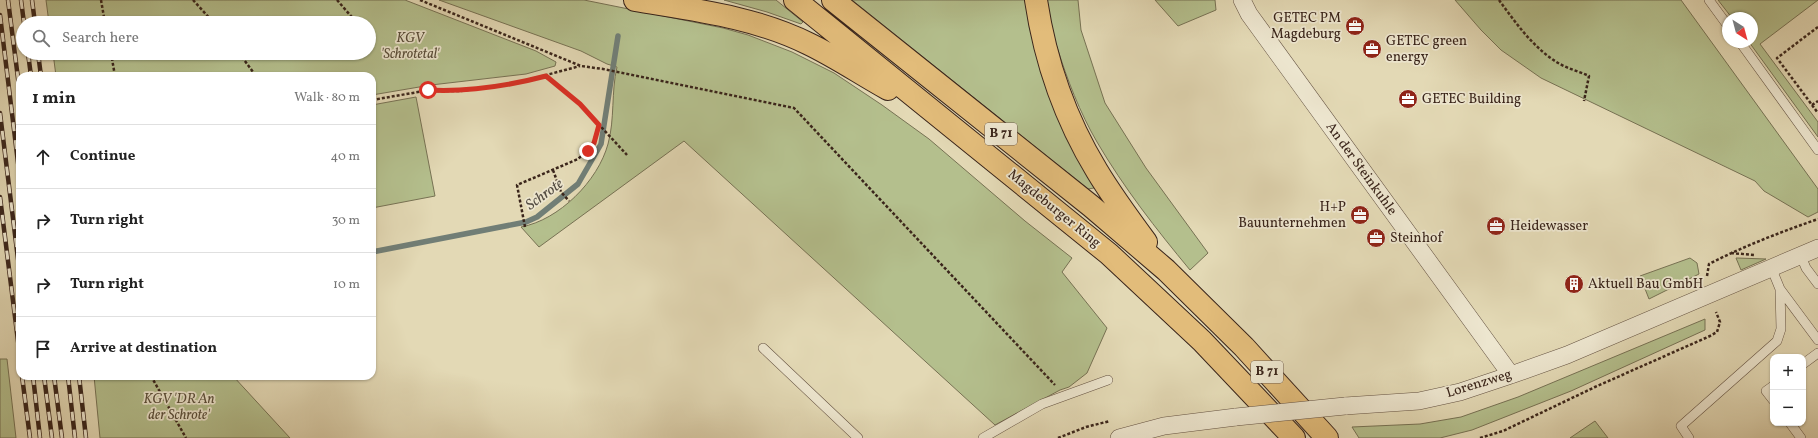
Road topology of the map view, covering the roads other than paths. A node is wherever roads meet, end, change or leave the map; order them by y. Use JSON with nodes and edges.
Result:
{"nodes":[{"id":1,"x":636,"y":0,"type":"edge"},
{"id":2,"x":795,"y":0,"type":"edge"},
{"id":3,"x":833,"y":0,"type":"edge"},
{"id":4,"x":1036,"y":0,"type":"edge"},
{"id":5,"x":1242,"y":0,"type":"edge"},
{"id":6,"x":1709,"y":0,"type":"edge"},
{"id":7,"x":1722,"y":18,"type":"edge"},
{"id":8,"x":1744,"y":48,"type":"edge"},
{"id":9,"x":943,"y":120,"type":"junction"},
{"id":10,"x":1818,"y":150,"type":"edge"},
{"id":11,"x":1818,"y":248,"type":"edge"},
{"id":12,"x":1800,"y":254,"type":"junction"},
{"id":13,"x":1771,"y":267,"type":"junction"},
{"id":14,"x":1166,"y":270,"type":"junction"},
{"id":15,"x":1818,"y":284,"type":"edge"},
{"id":16,"x":1780,"y":288,"type":"junction"},
{"id":17,"x":1818,"y":340,"type":"edge"},
{"id":18,"x":762,"y":348,"type":"dead end"},
{"id":19,"x":1818,"y":353,"type":"edge"},
{"id":20,"x":1806,"y":362,"type":"edge"},
{"id":21,"x":1511,"y":375,"type":"junction"},
{"id":22,"x":1108,"y":380,"type":"dead end"},
{"id":23,"x":1770,"y":388,"type":"edge"},
{"id":24,"x":1770,"y":396,"type":"edge"},
{"id":25,"x":1792,"y":426,"type":"edge"},
{"id":26,"x":858,"y":438,"type":"edge"},
{"id":27,"x":983,"y":438,"type":"edge"},
{"id":28,"x":1119,"y":438,"type":"edge"},
{"id":29,"x":1294,"y":438,"type":"edge"},
{"id":30,"x":1327,"y":438,"type":"edge"},
{"id":31,"x":1689,"y":438,"type":"edge"},
{"id":32,"x":1801,"y":438,"type":"edge"}],
"edges":[{"from":1,"to":9,"type":"highway"},
{"from":2,"to":9,"type":"highway","name":"Magdeburger Ring","number":"B 71"},
{"from":3,"to":14,"type":"highway","name":"Magdeburger Ring","number":"B 71"},
{"from":4,"to":14,"type":"highway"},
{"from":5,"to":21,"type":"street","name":"An der Steinkuhle"},
{"from":6,"to":7,"type":"lane"},
{"from":8,"to":10,"type":"lane"},
{"from":9,"to":29,"type":"highway","name":"Magdeburger Ring","number":"B 71"},
{"from":11,"to":12,"type":"street","name":"Lorenzweg"},
{"from":12,"to":13,"type":"street","name":"Lorenzweg"},
{"from":12,"to":15,"type":"lane"},
{"from":13,"to":16,"type":"lane"},
{"from":13,"to":21,"type":"street","name":"Lorenzweg"},
{"from":14,"to":30,"type":"highway","name":"Magdeburger Ring","number":"B 71"},
{"from":16,"to":17,"type":"lane"},
{"from":16,"to":31,"type":"lane"},
{"from":18,"to":26,"type":"lane"},
{"from":19,"to":20,"type":"lane"},
{"from":21,"to":28,"type":"street","name":"Lorenzweg","bridge":true},
{"from":22,"to":27,"type":"lane"},
{"from":23,"to":24,"type":"lane"},
{"from":25,"to":32,"type":"lane"}]}
